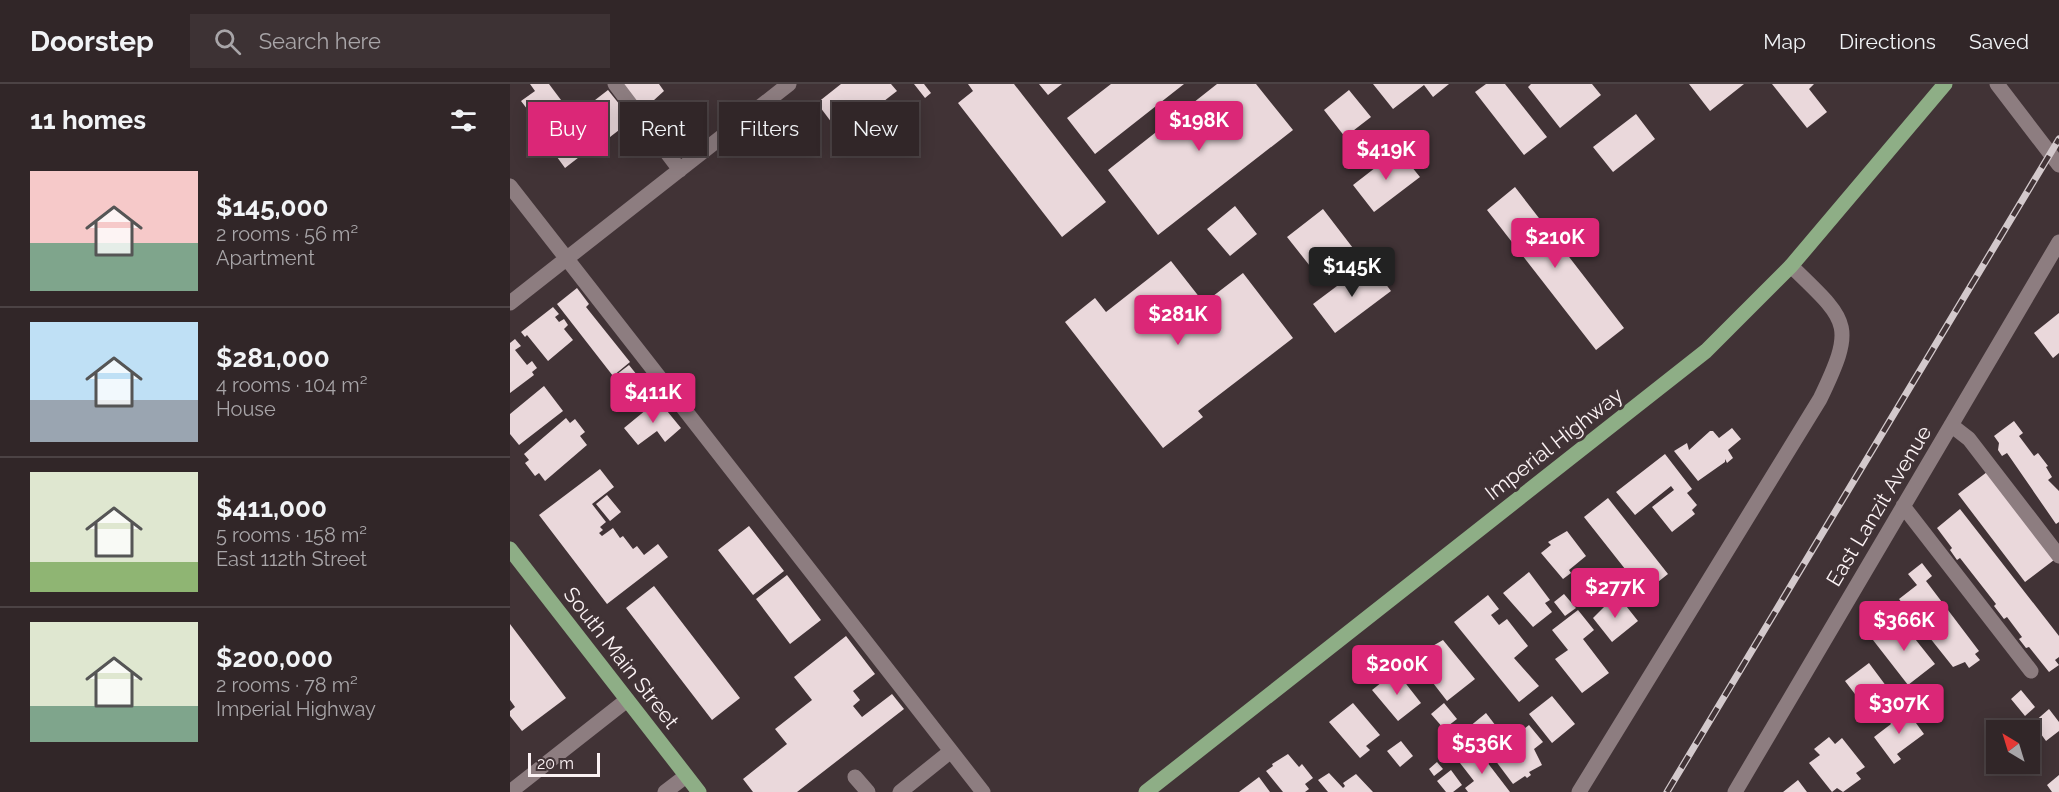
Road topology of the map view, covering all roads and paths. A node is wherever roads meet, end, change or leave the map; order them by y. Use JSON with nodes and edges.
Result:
{"nodes":[{"id":1,"x":615,"y":84,"type":"edge"},
{"id":2,"x":789,"y":84,"type":"edge"},
{"id":3,"x":1945,"y":84,"type":"edge"},
{"id":4,"x":1996,"y":84,"type":"edge"},
{"id":5,"x":2059,"y":165,"type":"edge"},
{"id":6,"x":680,"y":170,"type":"junction"},
{"id":7,"x":510,"y":186,"type":"edge"},
{"id":8,"x":2059,"y":242,"type":"edge"},
{"id":9,"x":567,"y":259,"type":"junction"},
{"id":10,"x":1791,"y":266,"type":"junction"},
{"id":11,"x":510,"y":303,"type":"edge"},
{"id":12,"x":1951,"y":425,"type":"junction"},
{"id":13,"x":1903,"y":506,"type":"junction"},
{"id":14,"x":510,"y":549,"type":"edge"},
{"id":15,"x":2059,"y":556,"type":"edge"},
{"id":16,"x":2031,"y":671,"type":"dead end"},
{"id":17,"x":627,"y":700,"type":"junction"},
{"id":18,"x":951,"y":751,"type":"junction"},
{"id":19,"x":686,"y":776,"type":"junction"},
{"id":20,"x":855,"y":777,"type":"dead end"},
{"id":21,"x":510,"y":792,"type":"edge"},
{"id":22,"x":665,"y":792,"type":"edge"},
{"id":23,"x":699,"y":792,"type":"edge"},
{"id":24,"x":868,"y":792,"type":"edge"},
{"id":25,"x":900,"y":792,"type":"edge"},
{"id":26,"x":982,"y":792,"type":"edge"},
{"id":27,"x":1146,"y":792,"type":"edge"},
{"id":28,"x":1579,"y":792,"type":"edge"},
{"id":29,"x":1735,"y":792,"type":"edge"}],
"edges":[{"from":1,"to":6,"type":"street"},
{"from":2,"to":6,"type":"street"},
{"from":3,"to":10,"type":"main road","name":"Imperial Highway"},
{"from":4,"to":5,"type":"street"},
{"from":6,"to":9,"type":"street"},
{"from":7,"to":9,"type":"street"},
{"from":8,"to":12,"type":"street","name":"East Lanzit Avenue"},
{"from":9,"to":11,"type":"street"},
{"from":9,"to":18,"type":"street"},
{"from":10,"to":27,"type":"main road","name":"Imperial Highway"},
{"from":10,"to":28,"type":"street"},
{"from":12,"to":13,"type":"street","name":"East Lanzit Avenue"},
{"from":12,"to":15,"type":"street"},
{"from":13,"to":16,"type":"street"},
{"from":13,"to":29,"type":"street","name":"East Lanzit Avenue"},
{"from":14,"to":17,"type":"main road","name":"South Main Street"},
{"from":17,"to":19,"type":"main road","name":"South Main Street"},
{"from":17,"to":21,"type":"street"},
{"from":18,"to":25,"type":"street"},
{"from":18,"to":26,"type":"street"},
{"from":19,"to":22,"type":"street"},
{"from":19,"to":23,"type":"main road","name":"South Main Street"},
{"from":20,"to":24,"type":"street"}]}
